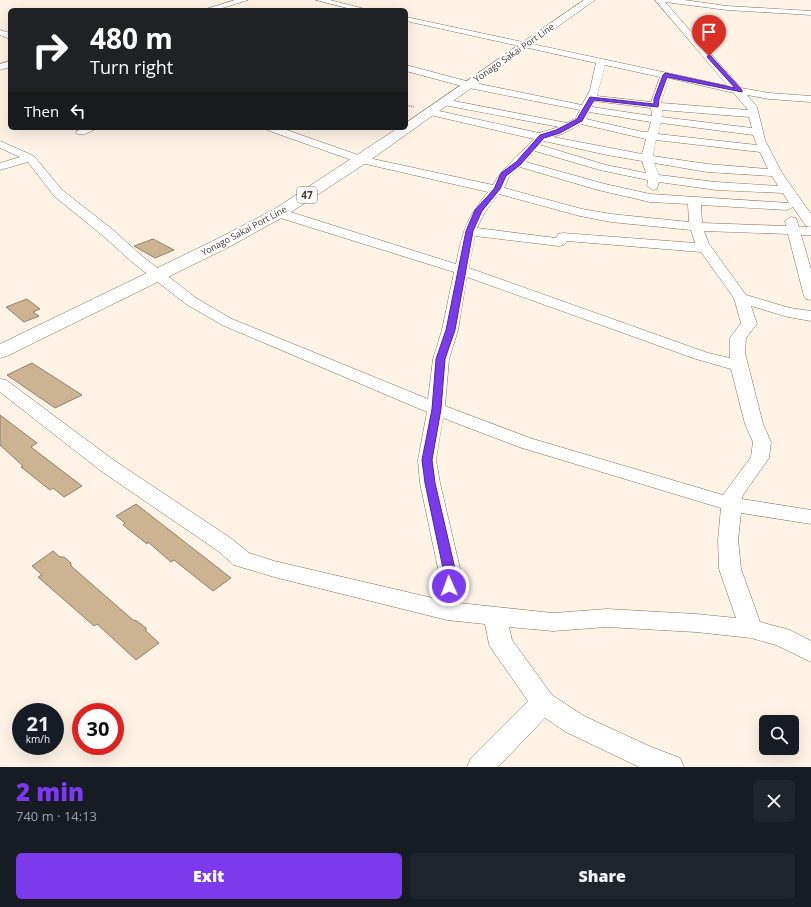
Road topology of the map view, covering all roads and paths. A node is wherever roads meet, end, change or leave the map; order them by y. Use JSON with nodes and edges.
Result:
{"nodes":[{"id":1,"x":244,"y":0,"type":"edge"},
{"id":2,"x":320,"y":0,"type":"edge"},
{"id":3,"x":590,"y":0,"type":"edge"},
{"id":4,"x":659,"y":0,"type":"edge"},
{"id":5,"x":667,"y":0,"type":"edge"},
{"id":6,"x":214,"y":8,"type":"edge"},
{"id":7,"x":348,"y":8,"type":"edge"},
{"id":8,"x":811,"y":13,"type":"edge"},
{"id":9,"x":408,"y":19,"type":"edge"},
{"id":10,"x":526,"y":44,"type":"junction"},
{"id":11,"x":603,"y":61,"type":"junction"},
{"id":12,"x":408,"y":69,"type":"edge"},
{"id":13,"x":665,"y":75,"type":"junction"},
{"id":14,"x":469,"y":84,"type":"junction"},
{"id":15,"x":740,"y":91,"type":"junction"},
{"id":16,"x":592,"y":98,"type":"junction"},
{"id":17,"x":811,"y":99,"type":"edge"},
{"id":18,"x":444,"y":102,"type":"junction"},
{"id":19,"x":656,"y":106,"type":"junction"},
{"id":20,"x":586,"y":110,"type":"junction"},
{"id":21,"x":430,"y":112,"type":"junction"},
{"id":22,"x":755,"y":114,"type":"junction"},
{"id":23,"x":580,"y":120,"type":"junction"},
{"id":24,"x":658,"y":120,"type":"junction"},
{"id":25,"x":569,"y":126,"type":"junction"},
{"id":26,"x":408,"y":127,"type":"edge"},
{"id":27,"x":86,"y":130,"type":"edge"},
{"id":28,"x":277,"y":130,"type":"edge"},
{"id":29,"x":404,"y":130,"type":"edge"},
{"id":30,"x":81,"y":132,"type":"dead end"},
{"id":31,"x":757,"y":132,"type":"junction"},
{"id":32,"x":542,"y":136,"type":"junction"},
{"id":33,"x":651,"y":136,"type":"junction"},
{"id":34,"x":0,"y":144,"type":"edge"},
{"id":35,"x":533,"y":147,"type":"junction"},
{"id":36,"x":764,"y":149,"type":"junction"},
{"id":37,"x":30,"y":158,"type":"junction"},
{"id":38,"x":647,"y":159,"type":"junction"},
{"id":39,"x":361,"y":160,"type":"junction"},
{"id":40,"x":518,"y":163,"type":"junction"},
{"id":41,"x":0,"y":167,"type":"edge"},
{"id":42,"x":776,"y":173,"type":"junction"},
{"id":43,"x":654,"y":178,"type":"junction"},
{"id":44,"x":496,"y":189,"type":"junction"},
{"id":45,"x":788,"y":197,"type":"junction"},
{"id":46,"x":650,"y":198,"type":"junction"},
{"id":47,"x":694,"y":201,"type":"junction"},
{"id":48,"x":279,"y":213,"type":"junction"},
{"id":49,"x":811,"y":223,"type":"edge"},
{"id":50,"x":696,"y":227,"type":"junction"},
{"id":51,"x":469,"y":231,"type":"junction"},
{"id":52,"x":794,"y":231,"type":"junction"},
{"id":53,"x":811,"y":231,"type":"edge"},
{"id":54,"x":705,"y":248,"type":"junction"},
{"id":55,"x":461,"y":270,"type":"junction"},
{"id":56,"x":158,"y":275,"type":"junction"},
{"id":57,"x":811,"y":296,"type":"edge"},
{"id":58,"x":741,"y":298,"type":"junction"},
{"id":59,"x":811,"y":316,"type":"edge"},
{"id":60,"x":0,"y":352,"type":"edge"},
{"id":61,"x":739,"y":366,"type":"junction"},
{"id":62,"x":0,"y":384,"type":"edge"},
{"id":63,"x":436,"y":409,"type":"junction"},
{"id":64,"x":731,"y":504,"type":"junction"},
{"id":65,"x":810,"y":519,"type":"edge"},
{"id":66,"x":447,"y":611,"type":"junction"},
{"id":67,"x":495,"y":617,"type":"junction"},
{"id":68,"x":751,"y":629,"type":"junction"},
{"id":69,"x":811,"y":652,"type":"edge"},
{"id":70,"x":543,"y":703,"type":"junction"},
{"id":71,"x":480,"y":767,"type":"edge"},
{"id":72,"x":671,"y":767,"type":"edge"}],
"edges":[{"from":1,"to":6,"type":"street"},
{"from":2,"to":7,"type":"street"},
{"from":3,"to":10,"type":"main road","name":"Yonago Sakai Port Line","number":"47"},
{"from":4,"to":15,"type":"street"},
{"from":5,"to":8,"type":"street"},
{"from":9,"to":10,"type":"street"},
{"from":10,"to":11,"type":"street"},
{"from":10,"to":14,"type":"main road","name":"Yonago Sakai Port Line","number":"47"},
{"from":11,"to":13,"type":"street"},
{"from":11,"to":16,"type":"street"},
{"from":12,"to":14,"type":"street"},
{"from":13,"to":15,"type":"street"},
{"from":13,"to":19,"type":"street"},
{"from":14,"to":18,"type":"main road","name":"Yonago Sakai Port Line","number":"47"},
{"from":14,"to":20,"type":"street"},
{"from":15,"to":17,"type":"street"},
{"from":15,"to":22,"type":"street"},
{"from":16,"to":19,"type":"street"},
{"from":16,"to":20,"type":"street"},
{"from":18,"to":21,"type":"main road","name":"Yonago Sakai Port Line","number":"47"},
{"from":18,"to":25,"type":"street"},
{"from":19,"to":22,"type":"street"},
{"from":19,"to":24,"type":"street"},
{"from":20,"to":23,"type":"street"},
{"from":20,"to":24,"type":"street"},
{"from":21,"to":26,"type":"main road","name":"Yonago Sakai Port Line","number":"47"},
{"from":21,"to":32,"type":"street"},
{"from":22,"to":31,"type":"street"},
{"from":23,"to":25,"type":"street"},
{"from":23,"to":33,"type":"street"},
{"from":24,"to":31,"type":"street"},
{"from":24,"to":33,"type":"street"},
{"from":25,"to":32,"type":"street"},
{"from":27,"to":30,"type":"street"},
{"from":28,"to":39,"type":"street"},
{"from":29,"to":39,"type":"main road","name":"Yonago Sakai Port Line","number":"47"},
{"from":31,"to":36,"type":"street"},
{"from":32,"to":35,"type":"street"},
{"from":32,"to":38,"type":"street"},
{"from":33,"to":36,"type":"street"},
{"from":33,"to":38,"type":"street"},
{"from":34,"to":37,"type":"street"},
{"from":35,"to":40,"type":"street"},
{"from":35,"to":43,"type":"street"},
{"from":36,"to":42,"type":"street"},
{"from":37,"to":41,"type":"street"},
{"from":37,"to":56,"type":"street"},
{"from":38,"to":42,"type":"street"},
{"from":38,"to":43,"type":"street"},
{"from":39,"to":44,"type":"street"},
{"from":39,"to":48,"type":"main road","name":"Yonago Sakai Port Line","number":"47"},
{"from":40,"to":44,"type":"street"},
{"from":40,"to":46,"type":"street"},
{"from":42,"to":45,"type":"street"},
{"from":43,"to":45,"type":"street"},
{"from":43,"to":46,"type":"street"},
{"from":44,"to":50,"type":"street"},
{"from":44,"to":51,"type":"street"},
{"from":45,"to":47,"type":"street"},
{"from":45,"to":49,"type":"street"},
{"from":45,"to":52,"type":"street"},
{"from":46,"to":47,"type":"street"},
{"from":47,"to":50,"type":"street"},
{"from":48,"to":55,"type":"street"},
{"from":48,"to":56,"type":"main road","name":"Yonago Sakai Port Line","number":"47"},
{"from":50,"to":52,"type":"street"},
{"from":50,"to":54,"type":"street"},
{"from":51,"to":54,"type":"street"},
{"from":51,"to":55,"type":"street"},
{"from":52,"to":53,"type":"street"},
{"from":52,"to":57,"type":"street"},
{"from":54,"to":58,"type":"street"},
{"from":55,"to":61,"type":"street"},
{"from":55,"to":63,"type":"street"},
{"from":56,"to":60,"type":"main road","name":"Yonago Sakai Port Line","number":"47"},
{"from":56,"to":63,"type":"street"},
{"from":58,"to":59,"type":"street"},
{"from":58,"to":61,"type":"street"},
{"from":61,"to":64,"type":"street"},
{"from":62,"to":66,"type":"street"},
{"from":63,"to":64,"type":"street"},
{"from":63,"to":66,"type":"street"},
{"from":64,"to":65,"type":"street"},
{"from":64,"to":68,"type":"street"},
{"from":66,"to":67,"type":"street"},
{"from":67,"to":68,"type":"street"},
{"from":67,"to":70,"type":"street"},
{"from":68,"to":69,"type":"street"},
{"from":70,"to":71,"type":"street"},
{"from":70,"to":72,"type":"street"}]}
